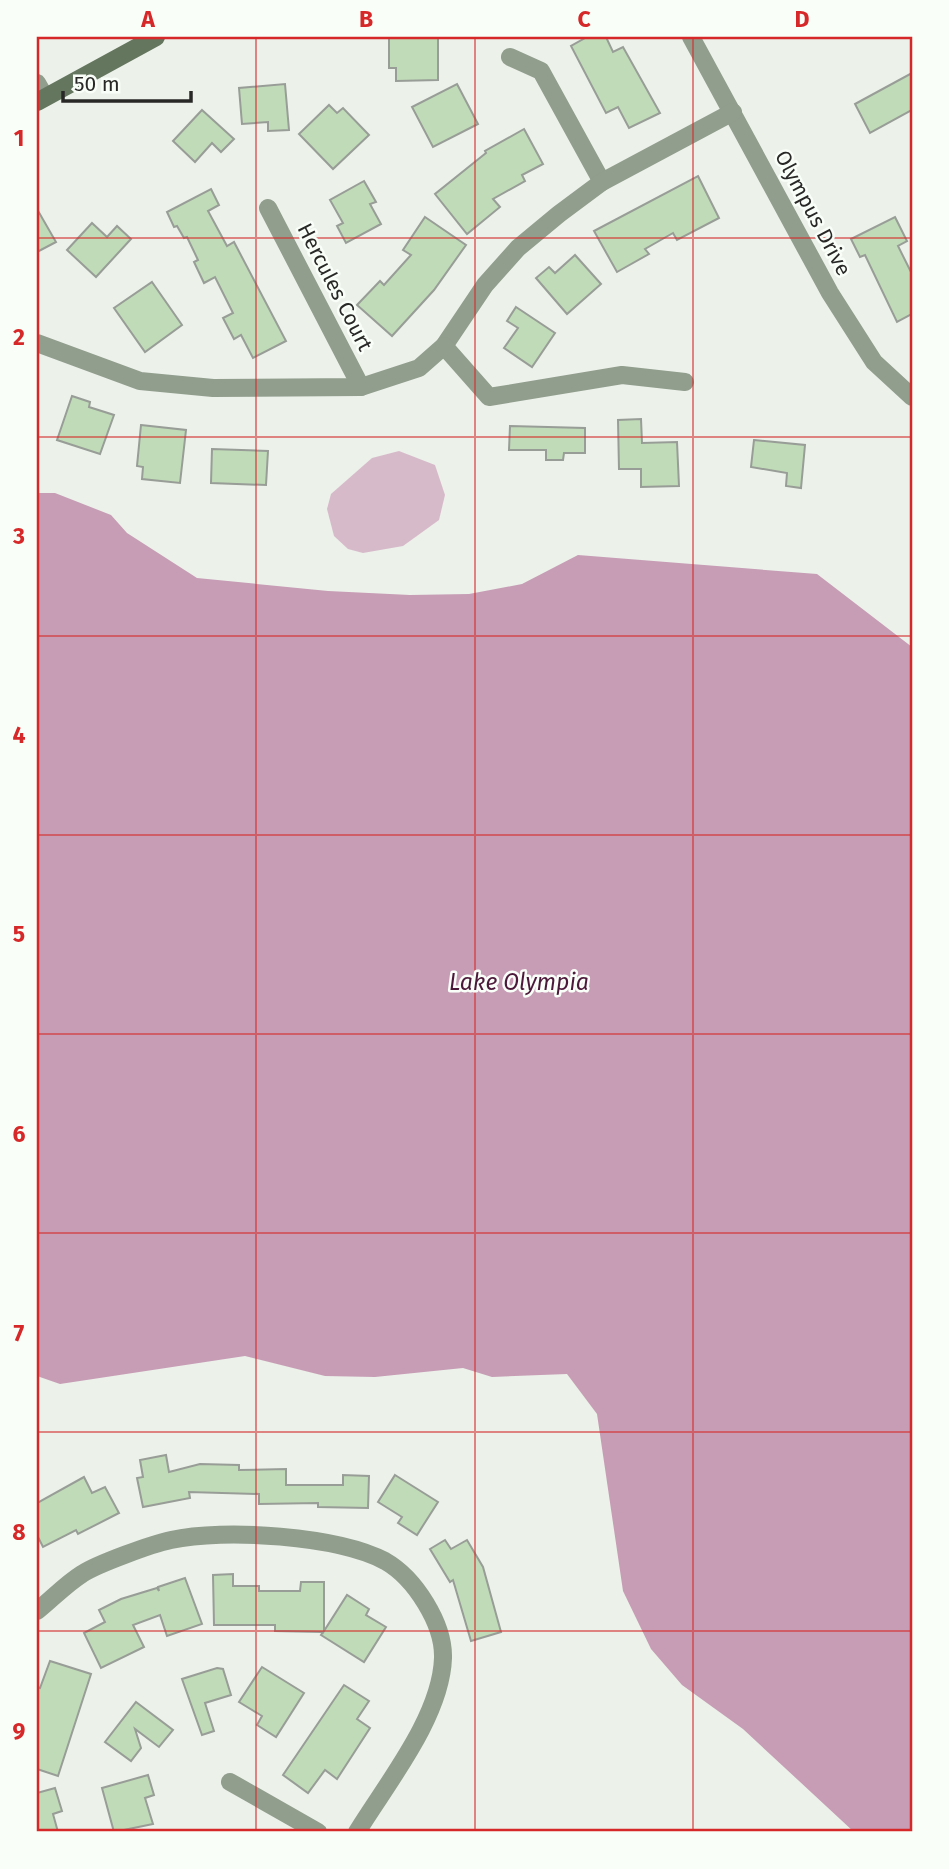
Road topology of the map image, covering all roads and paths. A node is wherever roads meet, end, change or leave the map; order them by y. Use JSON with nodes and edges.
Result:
{"nodes":[{"id":1,"x":156,"y":37,"type":"edge"},
{"id":2,"x":691,"y":37,"type":"edge"},
{"id":3,"x":510,"y":57,"type":"dead end"},
{"id":4,"x":39,"y":94,"type":"edge"},
{"id":5,"x":733,"y":112,"type":"junction"},
{"id":6,"x":601,"y":182,"type":"junction"},
{"id":7,"x":268,"y":208,"type":"dead end"},
{"id":8,"x":37,"y":343,"type":"edge"},
{"id":9,"x":444,"y":346,"type":"junction"},
{"id":10,"x":685,"y":382,"type":"dead end"},
{"id":11,"x":361,"y":387,"type":"junction"},
{"id":12,"x":912,"y":397,"type":"edge"},
{"id":13,"x":37,"y":1611,"type":"edge"},
{"id":14,"x":230,"y":1782,"type":"dead end"},
{"id":15,"x":318,"y":1832,"type":"edge"},
{"id":16,"x":357,"y":1832,"type":"edge"}],
"edges":[{"from":1,"to":4,"type":"main road"},
{"from":2,"to":5,"type":"street","name":"Olympus Drive"},
{"from":3,"to":6,"type":"street"},
{"from":5,"to":6,"type":"street"},
{"from":5,"to":12,"type":"street","name":"Olympus Drive"},
{"from":6,"to":9,"type":"street"},
{"from":7,"to":11,"type":"street","name":"Hercules Court"},
{"from":8,"to":11,"type":"street"},
{"from":9,"to":10,"type":"street"},
{"from":9,"to":11,"type":"street"},
{"from":13,"to":16,"type":"street"},
{"from":14,"to":15,"type":"street"}]}
